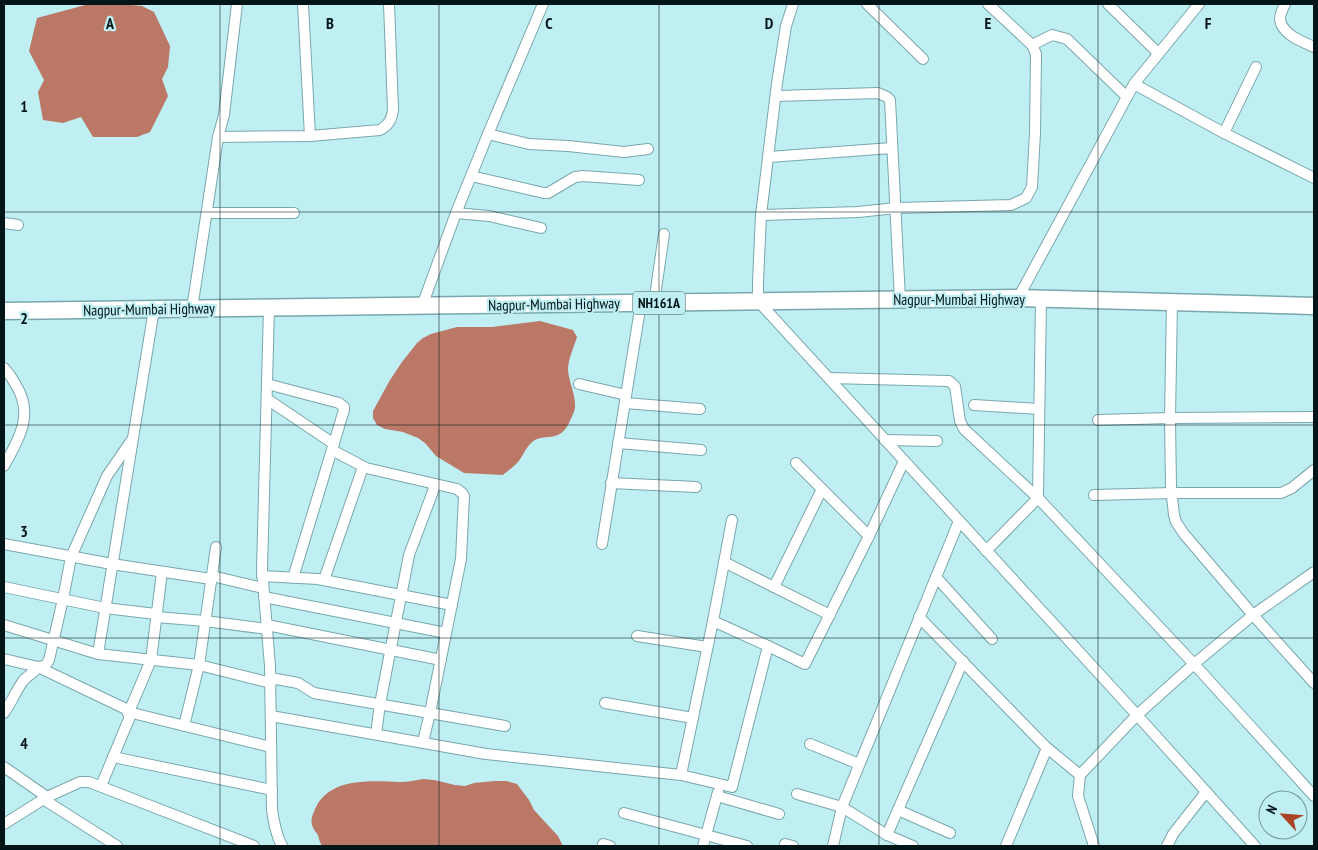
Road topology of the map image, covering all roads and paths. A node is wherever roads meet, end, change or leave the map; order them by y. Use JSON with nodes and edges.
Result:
{"nodes":[{"id":1,"x":237,"y":4,"type":"edge"},
{"id":2,"x":303,"y":4,"type":"edge"},
{"id":3,"x":389,"y":4,"type":"edge"},
{"id":4,"x":543,"y":4,"type":"edge"},
{"id":5,"x":793,"y":4,"type":"edge"},
{"id":6,"x":867,"y":4,"type":"edge"},
{"id":7,"x":988,"y":4,"type":"edge"},
{"id":8,"x":1108,"y":4,"type":"edge"},
{"id":9,"x":1198,"y":4,"type":"edge"},
{"id":10,"x":1285,"y":4,"type":"edge"},
{"id":11,"x":1032,"y":45,"type":"junction"},
{"id":12,"x":1314,"y":47,"type":"edge"},
{"id":13,"x":1158,"y":54,"type":"junction"},
{"id":14,"x":923,"y":59,"type":"dead end"},
{"id":15,"x":1256,"y":67,"type":"dead end"},
{"id":16,"x":1134,"y":84,"type":"junction"},
{"id":17,"x":776,"y":96,"type":"junction"},
{"id":18,"x":1127,"y":97,"type":"junction"},
{"id":19,"x":1224,"y":133,"type":"junction"},
{"id":20,"x":488,"y":134,"type":"junction"},
{"id":21,"x":310,"y":136,"type":"junction"},
{"id":22,"x":218,"y":138,"type":"junction"},
{"id":23,"x":892,"y":148,"type":"junction"},
{"id":24,"x":648,"y":149,"type":"dead end"},
{"id":25,"x":769,"y":157,"type":"junction"},
{"id":26,"x":471,"y":176,"type":"junction"},
{"id":27,"x":1314,"y":178,"type":"edge"},
{"id":28,"x":639,"y":180,"type":"dead end"},
{"id":29,"x":896,"y":208,"type":"junction"},
{"id":30,"x":206,"y":213,"type":"junction"},
{"id":31,"x":294,"y":213,"type":"dead end"},
{"id":32,"x":456,"y":213,"type":"junction"},
{"id":33,"x":761,"y":215,"type":"junction"},
{"id":34,"x":4,"y":224,"type":"edge"},
{"id":35,"x":18,"y":225,"type":"dead end"},
{"id":36,"x":542,"y":228,"type":"dead end"},
{"id":37,"x":664,"y":234,"type":"dead end"},
{"id":38,"x":1018,"y":298,"type":"junction"},
{"id":39,"x":1041,"y":299,"type":"junction"},
{"id":40,"x":900,"y":300,"type":"junction"},
{"id":41,"x":758,"y":301,"type":"junction"},
{"id":42,"x":1172,"y":302,"type":"junction"},
{"id":43,"x":648,"y":303,"type":"junction"},
{"id":44,"x":422,"y":306,"type":"junction"},
{"id":45,"x":1314,"y":306,"type":"edge"},
{"id":46,"x":192,"y":308,"type":"junction"},
{"id":47,"x":270,"y":308,"type":"junction"},
{"id":48,"x":154,"y":309,"type":"junction"},
{"id":49,"x":4,"y":311,"type":"edge"},
{"id":50,"x":4,"y":368,"type":"edge"},
{"id":51,"x":829,"y":378,"type":"junction"},
{"id":52,"x":267,"y":384,"type":"junction"},
{"id":53,"x":579,"y":384,"type":"dead end"},
{"id":54,"x":267,"y":399,"type":"junction"},
{"id":55,"x":625,"y":399,"type":"junction"},
{"id":56,"x":974,"y":405,"type":"dead end"},
{"id":57,"x":700,"y":409,"type":"dead end"},
{"id":58,"x":1039,"y":409,"type":"junction"},
{"id":59,"x":1170,"y":418,"type":"junction"},
{"id":60,"x":1314,"y":418,"type":"edge"},
{"id":61,"x":1098,"y":420,"type":"dead end"},
{"id":62,"x":133,"y":438,"type":"junction"},
{"id":63,"x":885,"y":440,"type":"junction"},
{"id":64,"x":937,"y":441,"type":"dead end"},
{"id":65,"x":618,"y":444,"type":"junction"},
{"id":66,"x":333,"y":447,"type":"junction"},
{"id":67,"x":701,"y":450,"type":"dead end"},
{"id":68,"x":904,"y":461,"type":"junction"},
{"id":69,"x":796,"y":463,"type":"dead end"},
{"id":70,"x":4,"y":466,"type":"edge"},
{"id":71,"x":363,"y":466,"type":"junction"},
{"id":72,"x":1314,"y":470,"type":"edge"},
{"id":73,"x":435,"y":484,"type":"junction"},
{"id":74,"x":612,"y":484,"type":"junction"},
{"id":75,"x":696,"y":487,"type":"dead end"},
{"id":76,"x":822,"y":490,"type":"junction"},
{"id":77,"x":1172,"y":493,"type":"junction"},
{"id":78,"x":1094,"y":495,"type":"dead end"},
{"id":79,"x":1038,"y":498,"type":"junction"},
{"id":80,"x":732,"y":520,"type":"dead end"},
{"id":81,"x":959,"y":521,"type":"junction"},
{"id":82,"x":868,"y":536,"type":"junction"},
{"id":83,"x":4,"y":544,"type":"edge"},
{"id":84,"x":602,"y":544,"type":"dead end"},
{"id":85,"x":216,"y":547,"type":"dead end"},
{"id":86,"x":986,"y":550,"type":"junction"},
{"id":87,"x":71,"y":557,"type":"junction"},
{"id":88,"x":724,"y":562,"type":"junction"},
{"id":89,"x":112,"y":564,"type":"junction"},
{"id":90,"x":162,"y":572,"type":"junction"},
{"id":91,"x":1314,"y":572,"type":"edge"},
{"id":92,"x":262,"y":576,"type":"junction"},
{"id":93,"x":936,"y":577,"type":"junction"},
{"id":94,"x":212,"y":578,"type":"junction"},
{"id":95,"x":293,"y":578,"type":"junction"},
{"id":96,"x":324,"y":580,"type":"junction"},
{"id":97,"x":4,"y":587,"type":"edge"},
{"id":98,"x":774,"y":587,"type":"junction"},
{"id":99,"x":263,"y":593,"type":"junction"},
{"id":100,"x":402,"y":596,"type":"junction"},
{"id":101,"x":63,"y":599,"type":"junction"},
{"id":102,"x":452,"y":606,"type":"junction"},
{"id":103,"x":105,"y":608,"type":"junction"},
{"id":104,"x":830,"y":615,"type":"junction"},
{"id":105,"x":1253,"y":615,"type":"junction"},
{"id":106,"x":156,"y":616,"type":"junction"},
{"id":107,"x":919,"y":617,"type":"junction"},
{"id":108,"x":205,"y":621,"type":"junction"},
{"id":109,"x":713,"y":621,"type":"junction"},
{"id":110,"x":396,"y":623,"type":"junction"},
{"id":111,"x":4,"y":625,"type":"edge"},
{"id":112,"x":267,"y":627,"type":"junction"},
{"id":113,"x":446,"y":634,"type":"junction"},
{"id":114,"x":638,"y":636,"type":"dead end"},
{"id":115,"x":992,"y":639,"type":"dead end"},
{"id":116,"x":54,"y":640,"type":"junction"},
{"id":117,"x":768,"y":646,"type":"junction"},
{"id":118,"x":707,"y":647,"type":"junction"},
{"id":119,"x":390,"y":650,"type":"junction"},
{"id":120,"x":98,"y":654,"type":"junction"},
{"id":121,"x":4,"y":659,"type":"edge"},
{"id":122,"x":150,"y":660,"type":"junction"},
{"id":123,"x":441,"y":660,"type":"junction"},
{"id":124,"x":962,"y":661,"type":"junction"},
{"id":125,"x":1194,"y":664,"type":"junction"},
{"id":126,"x":198,"y":665,"type":"junction"},
{"id":127,"x":38,"y":667,"type":"junction"},
{"id":128,"x":271,"y":680,"type":"junction"},
{"id":129,"x":1314,"y":683,"type":"edge"},
{"id":130,"x":380,"y":704,"type":"junction"},
{"id":131,"x":605,"y":704,"type":"dead end"},
{"id":132,"x":128,"y":712,"type":"junction"},
{"id":133,"x":4,"y":713,"type":"edge"},
{"id":134,"x":430,"y":713,"type":"junction"},
{"id":135,"x":1137,"y":715,"type":"junction"},
{"id":136,"x":271,"y":716,"type":"junction"},
{"id":137,"x":693,"y":718,"type":"junction"},
{"id":138,"x":184,"y":726,"type":"junction"},
{"id":139,"x":505,"y":726,"type":"dead end"},
{"id":140,"x":376,"y":734,"type":"junction"},
{"id":141,"x":423,"y":742,"type":"junction"},
{"id":142,"x":810,"y":744,"type":"dead end"},
{"id":143,"x":271,"y":747,"type":"junction"},
{"id":144,"x":1047,"y":748,"type":"junction"},
{"id":145,"x":113,"y":757,"type":"junction"},
{"id":146,"x":858,"y":764,"type":"junction"},
{"id":147,"x":4,"y":766,"type":"edge"},
{"id":148,"x":681,"y":775,"type":"junction"},
{"id":149,"x":1080,"y":775,"type":"junction"},
{"id":150,"x":720,"y":784,"type":"junction"},
{"id":151,"x":100,"y":786,"type":"junction"},
{"id":152,"x":272,"y":790,"type":"junction"},
{"id":153,"x":1206,"y":792,"type":"junction"},
{"id":154,"x":797,"y":794,"type":"dead end"},
{"id":155,"x":717,"y":796,"type":"junction"},
{"id":156,"x":1314,"y":796,"type":"edge"},
{"id":157,"x":45,"y":798,"type":"junction"},
{"id":158,"x":842,"y":807,"type":"junction"},
{"id":159,"x":898,"y":810,"type":"junction"},
{"id":160,"x":624,"y":813,"type":"dead end"},
{"id":161,"x":779,"y":814,"type":"dead end"},
{"id":162,"x":4,"y":824,"type":"edge"},
{"id":163,"x":276,"y":833,"type":"junction"},
{"id":164,"x":950,"y":833,"type":"dead end"},
{"id":165,"x":706,"y":835,"type":"junction"},
{"id":166,"x":887,"y":835,"type":"junction"},
{"id":167,"x":117,"y":846,"type":"edge"},
{"id":168,"x":254,"y":846,"type":"edge"},
{"id":169,"x":272,"y":846,"type":"edge"},
{"id":170,"x":282,"y":846,"type":"edge"},
{"id":171,"x":703,"y":846,"type":"edge"},
{"id":172,"x":747,"y":846,"type":"edge"},
{"id":173,"x":833,"y":846,"type":"edge"},
{"id":174,"x":913,"y":846,"type":"edge"},
{"id":175,"x":1006,"y":846,"type":"edge"},
{"id":176,"x":1094,"y":846,"type":"edge"},
{"id":177,"x":1167,"y":846,"type":"edge"},
{"id":178,"x":1253,"y":846,"type":"edge"}],
"edges":[{"from":1,"to":22,"type":"street"},
{"from":2,"to":21,"type":"street"},
{"from":3,"to":21,"type":"street"},
{"from":4,"to":20,"type":"street"},
{"from":5,"to":17,"type":"street"},
{"from":6,"to":14,"type":"street"},
{"from":7,"to":11,"type":"street"},
{"from":8,"to":13,"type":"street"},
{"from":9,"to":13,"type":"street"},
{"from":10,"to":12,"type":"street"},
{"from":11,"to":18,"type":"street"},
{"from":11,"to":29,"type":"street"},
{"from":13,"to":16,"type":"street"},
{"from":15,"to":19,"type":"street"},
{"from":16,"to":18,"type":"street"},
{"from":16,"to":19,"type":"street"},
{"from":17,"to":23,"type":"street"},
{"from":17,"to":25,"type":"street"},
{"from":18,"to":38,"type":"street"},
{"from":19,"to":27,"type":"street"},
{"from":20,"to":24,"type":"street"},
{"from":20,"to":26,"type":"street"},
{"from":21,"to":22,"type":"street"},
{"from":22,"to":30,"type":"street"},
{"from":23,"to":25,"type":"street"},
{"from":23,"to":29,"type":"street"},
{"from":25,"to":33,"type":"street"},
{"from":26,"to":28,"type":"street"},
{"from":26,"to":32,"type":"street"},
{"from":29,"to":33,"type":"street"},
{"from":29,"to":40,"type":"street"},
{"from":30,"to":31,"type":"street"},
{"from":30,"to":46,"type":"street"},
{"from":32,"to":36,"type":"street"},
{"from":32,"to":44,"type":"street"},
{"from":33,"to":41,"type":"street"},
{"from":34,"to":35,"type":"street"},
{"from":37,"to":43,"type":"street"},
{"from":38,"to":39,"type":"highway","name":"Nagpur-Mumbai Highway","number":"NH161A"},
{"from":38,"to":40,"type":"highway","name":"Nagpur-Mumbai Highway","number":"NH161A"},
{"from":39,"to":42,"type":"highway","name":"Nagpur-Mumbai Highway","number":"NH161A"},
{"from":39,"to":58,"type":"street"},
{"from":40,"to":41,"type":"highway","name":"Nagpur-Mumbai Highway","number":"NH161A"},
{"from":41,"to":43,"type":"highway","name":"Nagpur-Mumbai Highway","number":"NH161A"},
{"from":41,"to":51,"type":"street"},
{"from":42,"to":45,"type":"highway","name":"Nagpur-Mumbai Highway","number":"NH161A"},
{"from":42,"to":59,"type":"street"},
{"from":43,"to":44,"type":"highway","name":"Nagpur-Mumbai Highway","number":"NH161A"},
{"from":43,"to":55,"type":"street"},
{"from":44,"to":47,"type":"highway","name":"Nagpur-Mumbai Highway","number":"NH161A"},
{"from":46,"to":47,"type":"highway","name":"Nagpur-Mumbai Highway","number":"NH161A"},
{"from":46,"to":48,"type":"highway","name":"Nagpur-Mumbai Highway","number":"NH161A"},
{"from":47,"to":52,"type":"street"},
{"from":48,"to":49,"type":"highway","name":"Nagpur-Mumbai Highway","number":"NH161A"},
{"from":48,"to":62,"type":"street"},
{"from":50,"to":70,"type":"street"},
{"from":51,"to":63,"type":"street"},
{"from":51,"to":79,"type":"street"},
{"from":52,"to":54,"type":"street"},
{"from":52,"to":66,"type":"street"},
{"from":53,"to":55,"type":"street"},
{"from":54,"to":66,"type":"street"},
{"from":54,"to":92,"type":"street"},
{"from":55,"to":57,"type":"street"},
{"from":55,"to":65,"type":"street"},
{"from":56,"to":58,"type":"street"},
{"from":58,"to":79,"type":"street"},
{"from":59,"to":60,"type":"street"},
{"from":59,"to":61,"type":"street"},
{"from":59,"to":77,"type":"street"},
{"from":62,"to":87,"type":"street"},
{"from":62,"to":89,"type":"street"},
{"from":63,"to":64,"type":"street"},
{"from":63,"to":68,"type":"street"},
{"from":65,"to":67,"type":"street"},
{"from":65,"to":74,"type":"street"},
{"from":66,"to":71,"type":"street"},
{"from":66,"to":95,"type":"street"},
{"from":68,"to":81,"type":"street"},
{"from":68,"to":82,"type":"street"},
{"from":69,"to":76,"type":"street"},
{"from":71,"to":73,"type":"street"},
{"from":71,"to":96,"type":"street"},
{"from":72,"to":77,"type":"street"},
{"from":73,"to":100,"type":"street"},
{"from":73,"to":102,"type":"street"},
{"from":74,"to":75,"type":"street"},
{"from":74,"to":84,"type":"street"},
{"from":76,"to":82,"type":"street"},
{"from":76,"to":98,"type":"street"},
{"from":77,"to":78,"type":"street"},
{"from":77,"to":105,"type":"street"},
{"from":79,"to":86,"type":"street"},
{"from":79,"to":125,"type":"street"},
{"from":80,"to":88,"type":"street"},
{"from":81,"to":86,"type":"street"},
{"from":81,"to":93,"type":"street"},
{"from":82,"to":104,"type":"street"},
{"from":83,"to":87,"type":"street"},
{"from":85,"to":94,"type":"street"},
{"from":86,"to":135,"type":"street"},
{"from":87,"to":89,"type":"street"},
{"from":87,"to":101,"type":"street"},
{"from":88,"to":98,"type":"street"},
{"from":88,"to":109,"type":"street"},
{"from":89,"to":90,"type":"street"},
{"from":89,"to":103,"type":"street"},
{"from":90,"to":94,"type":"street"},
{"from":90,"to":106,"type":"street"},
{"from":91,"to":105,"type":"street"},
{"from":92,"to":95,"type":"street"},
{"from":92,"to":99,"type":"street"},
{"from":93,"to":107,"type":"street"},
{"from":93,"to":115,"type":"street"},
{"from":94,"to":99,"type":"street"},
{"from":94,"to":108,"type":"street"},
{"from":95,"to":96,"type":"street"},
{"from":96,"to":100,"type":"street"},
{"from":97,"to":101,"type":"street"},
{"from":98,"to":104,"type":"street"},
{"from":99,"to":110,"type":"street"},
{"from":99,"to":112,"type":"street"},
{"from":100,"to":102,"type":"street"},
{"from":100,"to":110,"type":"street"},
{"from":101,"to":103,"type":"street"},
{"from":101,"to":116,"type":"street"},
{"from":102,"to":113,"type":"street"},
{"from":103,"to":106,"type":"street"},
{"from":103,"to":120,"type":"street"},
{"from":104,"to":117,"type":"street"},
{"from":105,"to":125,"type":"street"},
{"from":105,"to":129,"type":"street"},
{"from":106,"to":108,"type":"street"},
{"from":106,"to":122,"type":"street"},
{"from":107,"to":124,"type":"street"},
{"from":107,"to":146,"type":"street"},
{"from":108,"to":112,"type":"street"},
{"from":108,"to":126,"type":"street"},
{"from":109,"to":117,"type":"street"},
{"from":109,"to":118,"type":"street"},
{"from":110,"to":113,"type":"street"},
{"from":110,"to":119,"type":"street"},
{"from":111,"to":116,"type":"street"},
{"from":112,"to":119,"type":"street"},
{"from":112,"to":128,"type":"street"},
{"from":113,"to":123,"type":"street"},
{"from":114,"to":118,"type":"street"},
{"from":116,"to":120,"type":"street"},
{"from":116,"to":127,"type":"street"},
{"from":117,"to":150,"type":"street"},
{"from":118,"to":137,"type":"street"},
{"from":119,"to":123,"type":"street"},
{"from":119,"to":130,"type":"street"},
{"from":120,"to":122,"type":"street"},
{"from":121,"to":127,"type":"street"},
{"from":122,"to":126,"type":"street"},
{"from":122,"to":132,"type":"street"},
{"from":123,"to":134,"type":"street"},
{"from":124,"to":144,"type":"street"},
{"from":124,"to":159,"type":"street"},
{"from":125,"to":135,"type":"street"},
{"from":125,"to":156,"type":"street"},
{"from":126,"to":128,"type":"street"},
{"from":126,"to":138,"type":"street"},
{"from":127,"to":132,"type":"street"},
{"from":127,"to":133,"type":"street"},
{"from":128,"to":130,"type":"street"},
{"from":128,"to":136,"type":"street"},
{"from":130,"to":134,"type":"street"},
{"from":130,"to":140,"type":"street"},
{"from":131,"to":137,"type":"street"},
{"from":132,"to":138,"type":"street"},
{"from":132,"to":145,"type":"street"},
{"from":134,"to":139,"type":"street"},
{"from":134,"to":141,"type":"street"},
{"from":135,"to":149,"type":"street"},
{"from":135,"to":153,"type":"street"},
{"from":136,"to":140,"type":"street"},
{"from":136,"to":143,"type":"street"},
{"from":137,"to":148,"type":"street"},
{"from":138,"to":143,"type":"street"},
{"from":140,"to":141,"type":"street"},
{"from":141,"to":148,"type":"street"},
{"from":142,"to":146,"type":"street"},
{"from":143,"to":152,"type":"street"},
{"from":144,"to":149,"type":"street"},
{"from":144,"to":175,"type":"street"},
{"from":145,"to":151,"type":"street"},
{"from":145,"to":152,"type":"street"},
{"from":146,"to":158,"type":"street"},
{"from":147,"to":157,"type":"street"},
{"from":148,"to":150,"type":"street"},
{"from":149,"to":176,"type":"street"},
{"from":150,"to":155,"type":"street"},
{"from":151,"to":157,"type":"street"},
{"from":151,"to":168,"type":"street"},
{"from":152,"to":163,"type":"street"},
{"from":153,"to":177,"type":"street"},
{"from":153,"to":178,"type":"street"},
{"from":154,"to":158,"type":"street"},
{"from":155,"to":161,"type":"street"},
{"from":155,"to":165,"type":"street"},
{"from":157,"to":162,"type":"street"},
{"from":157,"to":167,"type":"street"},
{"from":158,"to":166,"type":"street"},
{"from":158,"to":173,"type":"street"},
{"from":159,"to":164,"type":"street"},
{"from":159,"to":166,"type":"street"},
{"from":160,"to":165,"type":"street"},
{"from":163,"to":169,"type":"street"},
{"from":163,"to":170,"type":"street"},
{"from":165,"to":171,"type":"street"},
{"from":165,"to":172,"type":"street"},
{"from":166,"to":174,"type":"street"}]}
